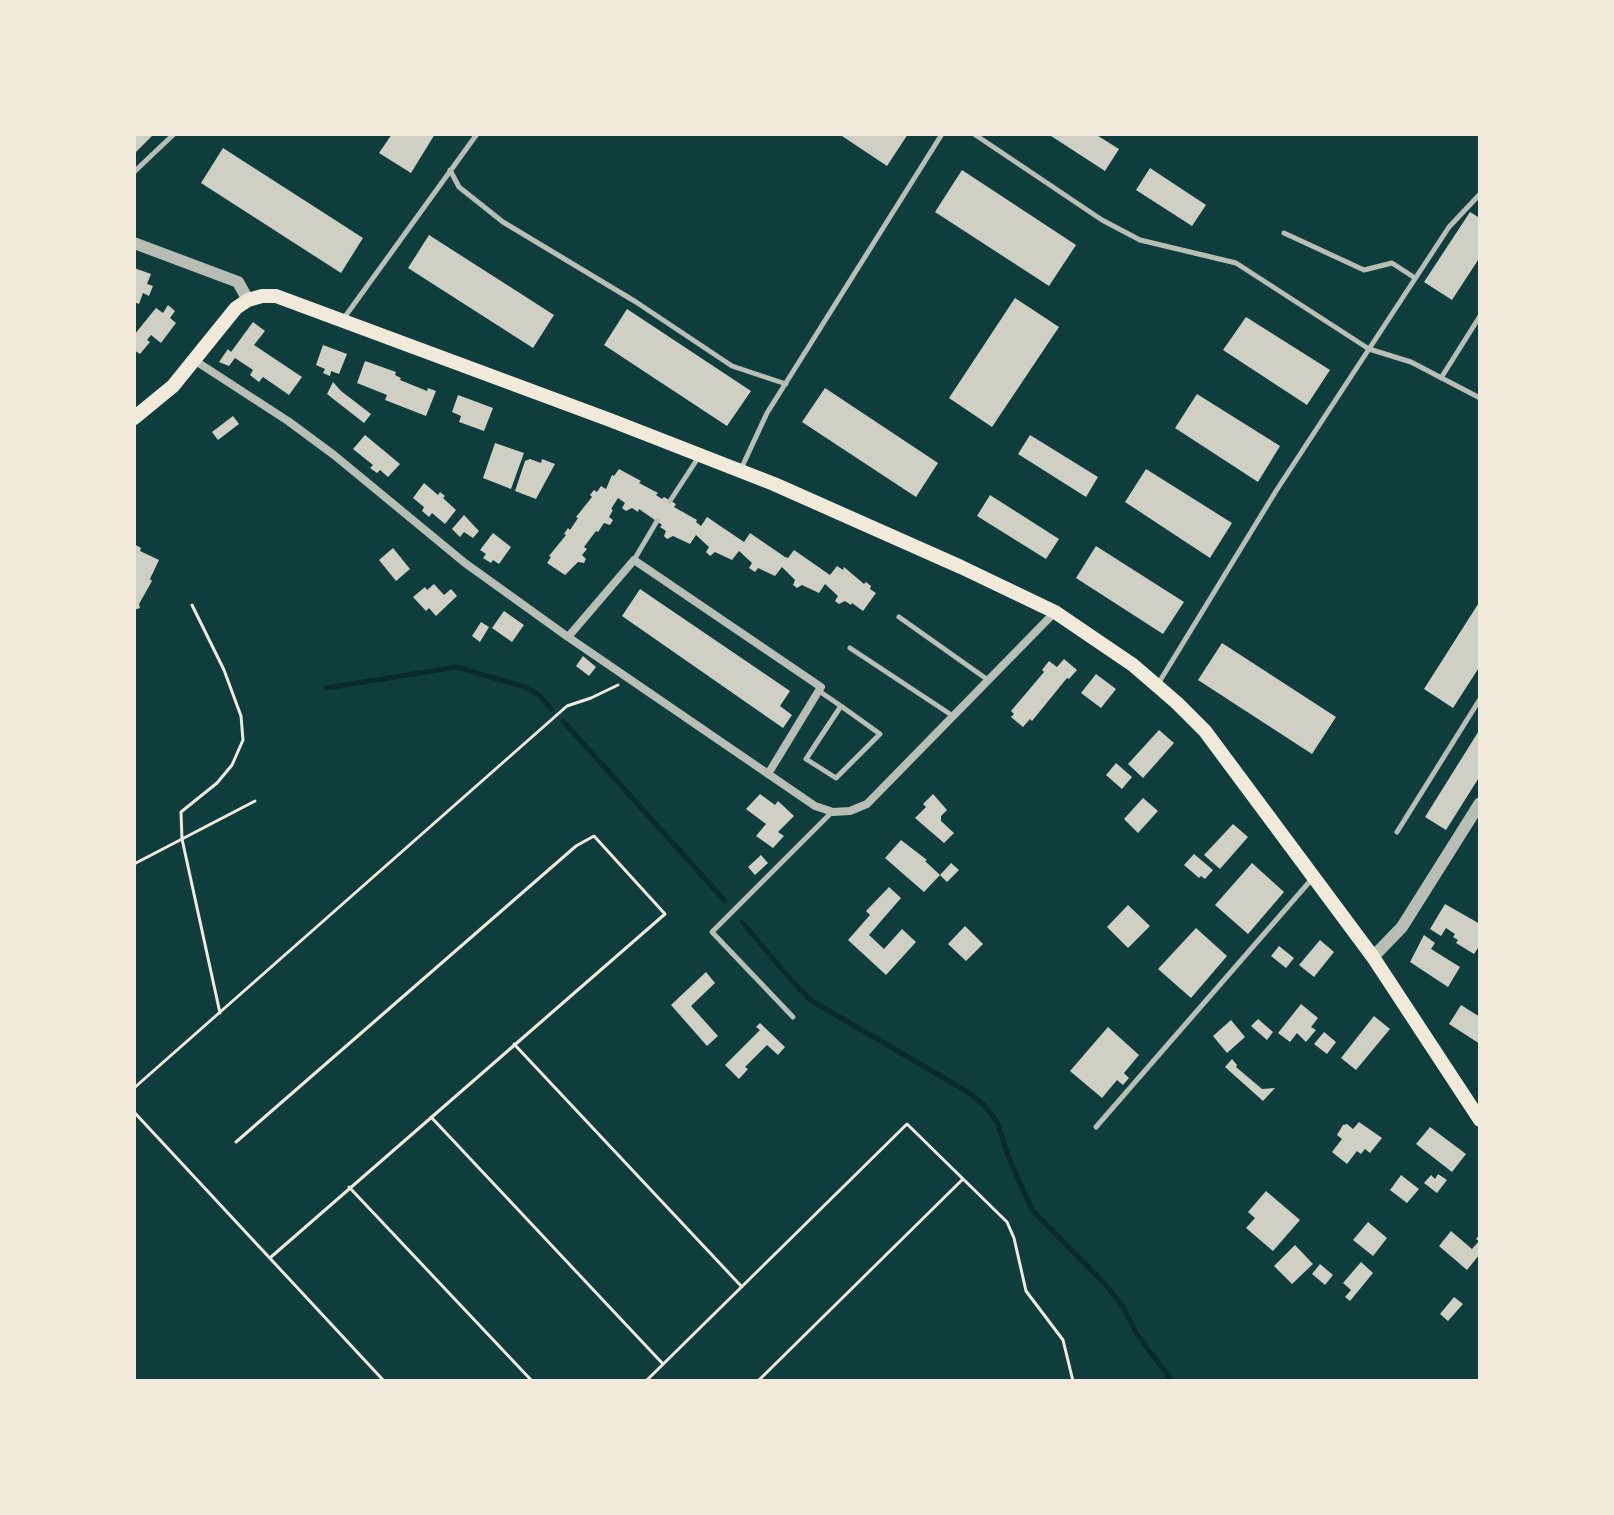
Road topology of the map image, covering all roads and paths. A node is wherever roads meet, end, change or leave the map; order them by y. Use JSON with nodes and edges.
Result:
{"nodes":[{"id":1,"x":174,"y":134,"type":"edge"},
{"id":2,"x":477,"y":134,"type":"edge"},
{"id":3,"x":942,"y":134,"type":"edge"},
{"id":4,"x":974,"y":134,"type":"edge"},
{"id":5,"x":450,"y":170,"type":"junction"},
{"id":6,"x":134,"y":172,"type":"edge"},
{"id":7,"x":1480,"y":194,"type":"edge"},
{"id":8,"x":1284,"y":233,"type":"dead end"},
{"id":9,"x":134,"y":243,"type":"edge"},
{"id":10,"x":1415,"y":278,"type":"junction"},
{"id":11,"x":248,"y":300,"type":"junction"},
{"id":12,"x":1480,"y":316,"type":"edge"},
{"id":13,"x":342,"y":320,"type":"junction"},
{"id":14,"x":1369,"y":349,"type":"junction"},
{"id":15,"x":194,"y":360,"type":"junction"},
{"id":16,"x":1441,"y":378,"type":"junction"},
{"id":17,"x":786,"y":384,"type":"junction"},
{"id":18,"x":1480,"y":398,"type":"edge"},
{"id":19,"x":134,"y":418,"type":"edge"},
{"id":20,"x":700,"y":455,"type":"junction"},
{"id":21,"x":740,"y":470,"type":"junction"},
{"id":22,"x":670,"y":501,"type":"dead end"},
{"id":23,"x":657,"y":521,"type":"dead end"},
{"id":24,"x":634,"y":560,"type":"junction"},
{"id":25,"x":192,"y":605,"type":"dead end"},
{"id":26,"x":1055,"y":612,"type":"junction"},
{"id":27,"x":899,"y":617,"type":"dead end"},
{"id":28,"x":568,"y":637,"type":"junction"},
{"id":29,"x":850,"y":648,"type":"dead end"},
{"id":30,"x":627,"y":677,"type":"junction"},
{"id":31,"x":989,"y":681,"type":"junction"},
{"id":32,"x":1158,"y":685,"type":"junction"},
{"id":33,"x":819,"y":691,"type":"junction"},
{"id":34,"x":1480,"y":699,"type":"edge"},
{"id":35,"x":841,"y":706,"type":"junction"},
{"id":36,"x":954,"y":716,"type":"junction"},
{"id":37,"x":768,"y":774,"type":"junction"},
{"id":38,"x":255,"y":801,"type":"dead end"},
{"id":39,"x":1480,"y":803,"type":"edge"},
{"id":40,"x":833,"y":812,"type":"junction"},
{"id":41,"x":1397,"y":832,"type":"dead end"},
{"id":42,"x":182,"y":839,"type":"junction"},
{"id":43,"x":134,"y":864,"type":"edge"},
{"id":44,"x":1314,"y":876,"type":"junction"},
{"id":45,"x":1373,"y":957,"type":"junction"},
{"id":46,"x":220,"y":1013,"type":"junction"},
{"id":47,"x":793,"y":1017,"type":"dead end"},
{"id":48,"x":514,"y":1044,"type":"junction"},
{"id":49,"x":134,"y":1088,"type":"edge"},
{"id":50,"x":134,"y":1112,"type":"edge"},
{"id":51,"x":431,"y":1117,"type":"junction"},
{"id":52,"x":1480,"y":1120,"type":"edge"},
{"id":53,"x":1096,"y":1127,"type":"dead end"},
{"id":54,"x":236,"y":1142,"type":"dead end"},
{"id":55,"x":963,"y":1179,"type":"junction"},
{"id":56,"x":349,"y":1187,"type":"junction"},
{"id":57,"x":271,"y":1257,"type":"junction"},
{"id":58,"x":742,"y":1287,"type":"junction"},
{"id":59,"x":663,"y":1364,"type":"junction"},
{"id":60,"x":384,"y":1381,"type":"edge"},
{"id":61,"x":532,"y":1381,"type":"edge"},
{"id":62,"x":646,"y":1381,"type":"edge"},
{"id":63,"x":758,"y":1381,"type":"edge"},
{"id":64,"x":1073,"y":1381,"type":"edge"}],
"edges":[{"from":1,"to":6,"type":"lane"},
{"from":2,"to":5,"type":"lane"},
{"from":3,"to":17,"type":"lane"},
{"from":4,"to":14,"type":"lane"},
{"from":5,"to":13,"type":"lane"},
{"from":5,"to":17,"type":"lane"},
{"from":7,"to":10,"type":"lane"},
{"from":8,"to":10,"type":"lane"},
{"from":9,"to":11,"type":"street"},
{"from":10,"to":14,"type":"lane"},
{"from":11,"to":13,"type":"main road"},
{"from":11,"to":15,"type":"main road"},
{"from":12,"to":16,"type":"lane"},
{"from":13,"to":20,"type":"main road"},
{"from":14,"to":16,"type":"lane"},
{"from":14,"to":32,"type":"lane"},
{"from":15,"to":19,"type":"main road"},
{"from":15,"to":28,"type":"street"},
{"from":16,"to":18,"type":"lane"},
{"from":17,"to":21,"type":"lane"},
{"from":20,"to":21,"type":"main road"},
{"from":20,"to":22,"type":"lane"},
{"from":21,"to":26,"type":"main road"},
{"from":23,"to":24,"type":"lane"},
{"from":24,"to":28,"type":"street"},
{"from":24,"to":33,"type":"street"},
{"from":25,"to":42,"type":"path"},
{"from":26,"to":31,"type":"street"},
{"from":26,"to":32,"type":"main road"},
{"from":27,"to":31,"type":"lane"},
{"from":28,"to":30,"type":"street"},
{"from":29,"to":36,"type":"lane"},
{"from":30,"to":37,"type":"street"},
{"from":30,"to":46,"type":"path"},
{"from":31,"to":36,"type":"street"},
{"from":32,"to":44,"type":"main road"},
{"from":33,"to":35,"type":"lane"},
{"from":33,"to":37,"type":"street"},
{"from":34,"to":41,"type":"lane"},
{"from":35,"to":35,"type":"lane"},
{"from":36,"to":40,"type":"street"},
{"from":37,"to":40,"type":"street"},
{"from":38,"to":42,"type":"path"},
{"from":39,"to":45,"type":"street"},
{"from":40,"to":47,"type":"lane"},
{"from":42,"to":43,"type":"path"},
{"from":42,"to":46,"type":"path"},
{"from":44,"to":45,"type":"main road"},
{"from":44,"to":53,"type":"lane"},
{"from":45,"to":52,"type":"main road"},
{"from":46,"to":49,"type":"path"},
{"from":48,"to":51,"type":"path"},
{"from":48,"to":54,"type":"path"},
{"from":48,"to":58,"type":"path"},
{"from":50,"to":57,"type":"path"},
{"from":51,"to":56,"type":"path"},
{"from":51,"to":59,"type":"path"},
{"from":55,"to":58,"type":"path"},
{"from":55,"to":63,"type":"path"},
{"from":55,"to":64,"type":"path"},
{"from":56,"to":57,"type":"path"},
{"from":56,"to":61,"type":"path"},
{"from":57,"to":60,"type":"path"},
{"from":58,"to":59,"type":"path"},
{"from":59,"to":62,"type":"path"}]}
